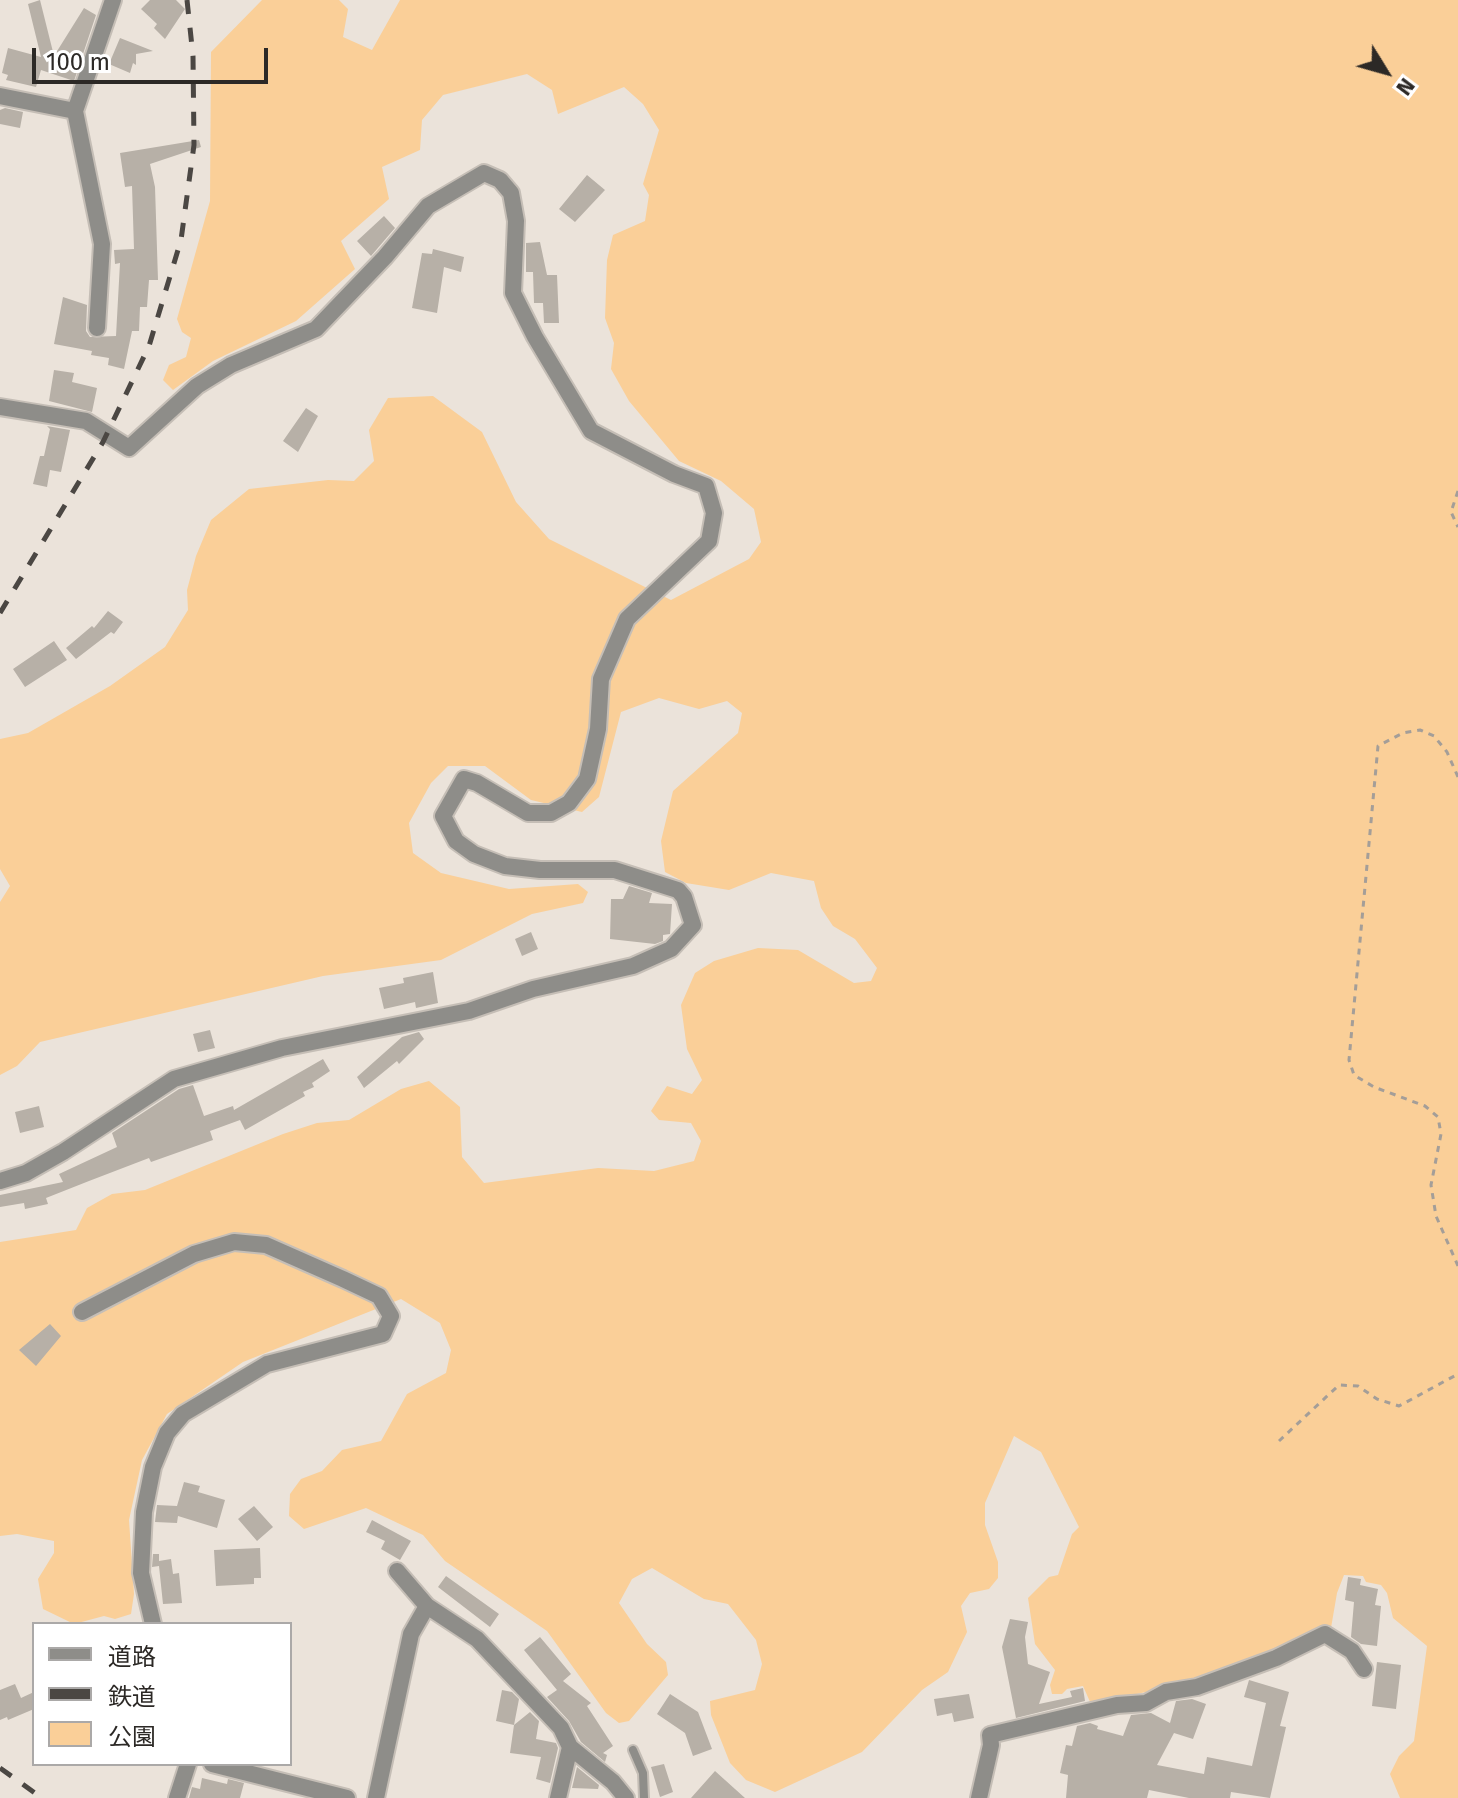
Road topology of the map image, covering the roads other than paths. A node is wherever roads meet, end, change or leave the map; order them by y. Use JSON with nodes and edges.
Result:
{"nodes":[{"id":1,"x":113,"y":0,"type":"edge"},
{"id":2,"x":0,"y":96,"type":"edge"},
{"id":3,"x":75,"y":111,"type":"junction"},
{"id":4,"x":97,"y":328,"type":"dead end"},
{"id":5,"x":0,"y":407,"type":"edge"},
{"id":6,"x":0,"y":1181,"type":"edge"},
{"id":7,"x":82,"y":1312,"type":"dead end"},
{"id":8,"x":397,"y":1571,"type":"dead end"},
{"id":9,"x":427,"y":1606,"type":"junction"},
{"id":10,"x":153,"y":1622,"type":"edge"},
{"id":11,"x":1364,"y":1669,"type":"dead end"},
{"id":12,"x":570,"y":1747,"type":"junction"},
{"id":13,"x":633,"y":1750,"type":"dead end"},
{"id":14,"x":187,"y":1766,"type":"edge"},
{"id":15,"x":220,"y":1766,"type":"edge"},
{"id":16,"x":177,"y":1798,"type":"edge"},
{"id":17,"x":347,"y":1798,"type":"edge"},
{"id":18,"x":376,"y":1798,"type":"edge"},
{"id":19,"x":558,"y":1798,"type":"edge"},
{"id":20,"x":626,"y":1798,"type":"edge"},
{"id":21,"x":644,"y":1798,"type":"edge"},
{"id":22,"x":979,"y":1798,"type":"edge"}],
"edges":[{"from":1,"to":3,"type":"street"},
{"from":2,"to":3,"type":"street"},
{"from":3,"to":4,"type":"street"},
{"from":5,"to":6,"type":"street"},
{"from":7,"to":10,"type":"street"},
{"from":8,"to":9,"type":"street"},
{"from":9,"to":12,"type":"street"},
{"from":9,"to":18,"type":"street"},
{"from":11,"to":22,"type":"street"},
{"from":12,"to":19,"type":"street"},
{"from":12,"to":20,"type":"street"},
{"from":13,"to":21,"type":"lane"},
{"from":14,"to":16,"type":"street"},
{"from":15,"to":17,"type":"street"}]}
